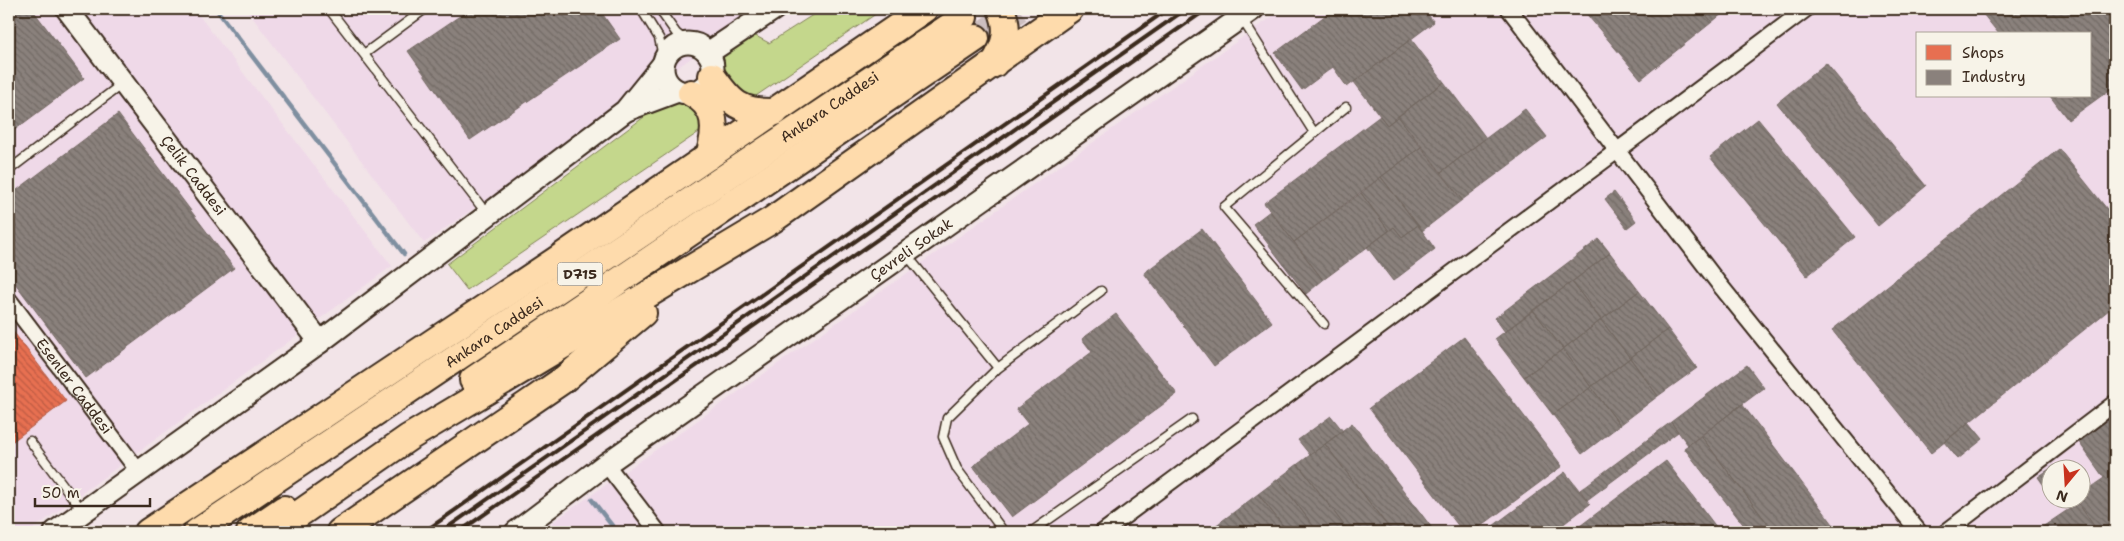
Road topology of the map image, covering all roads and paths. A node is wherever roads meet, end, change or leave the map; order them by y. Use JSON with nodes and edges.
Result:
{"nodes":[{"id":1,"x":67,"y":9,"type":"edge"},
{"id":2,"x":330,"y":9,"type":"edge"},
{"id":3,"x":425,"y":9,"type":"edge"},
{"id":4,"x":641,"y":9,"type":"edge"},
{"id":5,"x":659,"y":9,"type":"edge"},
{"id":6,"x":774,"y":9,"type":"edge"},
{"id":7,"x":924,"y":9,"type":"edge"},
{"id":8,"x":1001,"y":9,"type":"edge"},
{"id":9,"x":1509,"y":9,"type":"edge"},
{"id":10,"x":1806,"y":9,"type":"edge"},
{"id":11,"x":1247,"y":13,"type":"edge"},
{"id":12,"x":1061,"y":14,"type":"edge"},
{"id":13,"x":688,"y":43,"type":"junction"},
{"id":14,"x":364,"y":54,"type":"junction"},
{"id":15,"x":664,"y":62,"type":"junction"},
{"id":16,"x":710,"y":64,"type":"junction"},
{"id":17,"x":994,"y":64,"type":"junction"},
{"id":18,"x":123,"y":83,"type":"junction"},
{"id":19,"x":685,"y":92,"type":"junction"},
{"id":20,"x":1346,"y":107,"type":"dead end"},
{"id":21,"x":625,"y":111,"type":"junction"},
{"id":22,"x":774,"y":112,"type":"junction"},
{"id":23,"x":1313,"y":131,"type":"junction"},
{"id":24,"x":1618,"y":151,"type":"junction"},
{"id":25,"x":710,"y":156,"type":"junction"},
{"id":26,"x":9,"y":170,"type":"edge"},
{"id":27,"x":488,"y":216,"type":"junction"},
{"id":28,"x":906,"y":254,"type":"junction"},
{"id":29,"x":555,"y":261,"type":"junction"},
{"id":30,"x":705,"y":261,"type":"junction"},
{"id":31,"x":1101,"y":291,"type":"dead end"},
{"id":32,"x":9,"y":300,"type":"edge"},
{"id":33,"x":1324,"y":324,"type":"dead end"},
{"id":34,"x":320,"y":342,"type":"junction"},
{"id":35,"x":998,"y":368,"type":"junction"},
{"id":36,"x":2115,"y":403,"type":"edge"},
{"id":37,"x":385,"y":404,"type":"junction"},
{"id":38,"x":1192,"y":419,"type":"dead end"},
{"id":39,"x":30,"y":441,"type":"dead end"},
{"id":40,"x":606,"y":464,"type":"junction"},
{"id":41,"x":139,"y":472,"type":"junction"},
{"id":42,"x":570,"y":491,"type":"junction"},
{"id":43,"x":83,"y":512,"type":"junction"},
{"id":44,"x":55,"y":532,"type":"edge"},
{"id":45,"x":148,"y":532,"type":"edge"},
{"id":46,"x":198,"y":532,"type":"edge"},
{"id":47,"x":250,"y":532,"type":"edge"},
{"id":48,"x":272,"y":532,"type":"edge"},
{"id":49,"x":340,"y":532,"type":"edge"},
{"id":50,"x":516,"y":532,"type":"edge"},
{"id":51,"x":536,"y":532,"type":"edge"},
{"id":52,"x":658,"y":532,"type":"edge"},
{"id":53,"x":1004,"y":532,"type":"edge"},
{"id":54,"x":1031,"y":532,"type":"edge"},
{"id":55,"x":1103,"y":532,"type":"edge"},
{"id":56,"x":1919,"y":532,"type":"edge"},
{"id":57,"x":1946,"y":532,"type":"edge"}],
"edges":[{"from":1,"to":18,"type":"street","name":"Çelik Caddesi"},
{"from":2,"to":14,"type":"lane"},
{"from":3,"to":14,"type":"lane"},
{"from":4,"to":15,"type":"lane"},
{"from":5,"to":13,"type":"lane"},
{"from":6,"to":16,"type":"street"},
{"from":7,"to":22,"type":"highway"},
{"from":8,"to":17,"type":"highway"},
{"from":9,"to":24,"type":"street"},
{"from":10,"to":24,"type":"street"},
{"from":11,"to":23,"type":"lane"},
{"from":11,"to":28,"type":"street","name":"Çevreli Sokak"},
{"from":12,"to":17,"type":"highway"},
{"from":13,"to":15,"type":"street"},
{"from":13,"to":16,"type":"street"},
{"from":14,"to":27,"type":"lane"},
{"from":15,"to":19,"type":"street"},
{"from":15,"to":21,"type":"street"},
{"from":16,"to":19,"type":"street"},
{"from":16,"to":22,"type":"highway"},
{"from":17,"to":30,"type":"highway"},
{"from":18,"to":26,"type":"lane"},
{"from":18,"to":34,"type":"street","name":"Çelik Caddesi"},
{"from":19,"to":21,"type":"street"},
{"from":19,"to":25,"type":"highway"},
{"from":20,"to":23,"type":"lane"},
{"from":21,"to":27,"type":"street"},
{"from":22,"to":25,"type":"highway"},
{"from":23,"to":33,"type":"lane"},
{"from":24,"to":55,"type":"street"},
{"from":24,"to":56,"type":"street"},
{"from":25,"to":29,"type":"highway"},
{"from":27,"to":34,"type":"street"},
{"from":28,"to":35,"type":"lane"},
{"from":28,"to":40,"type":"street","name":"Çevreli Sokak"},
{"from":29,"to":37,"type":"highway"},
{"from":29,"to":45,"type":"highway"},
{"from":30,"to":48,"type":"highway"},
{"from":30,"to":49,"type":"highway"},
{"from":31,"to":35,"type":"lane"},
{"from":32,"to":41,"type":"street","name":"Esenler Caddesi"},
{"from":34,"to":41,"type":"street"},
{"from":35,"to":53,"type":"lane"},
{"from":36,"to":57,"type":"street"},
{"from":37,"to":46,"type":"highway","name":"Ankara Caddesi","number":"D715"},
{"from":37,"to":47,"type":"highway","name":"Ankara Caddesi","number":"D715"},
{"from":38,"to":54,"type":"lane"},
{"from":39,"to":43,"type":"lane"},
{"from":40,"to":42,"type":"street","name":"Çevreli Sokak"},
{"from":40,"to":52,"type":"street"},
{"from":41,"to":43,"type":"street"},
{"from":42,"to":50,"type":"street"},
{"from":42,"to":51,"type":"street"},
{"from":43,"to":44,"type":"street"}]}
